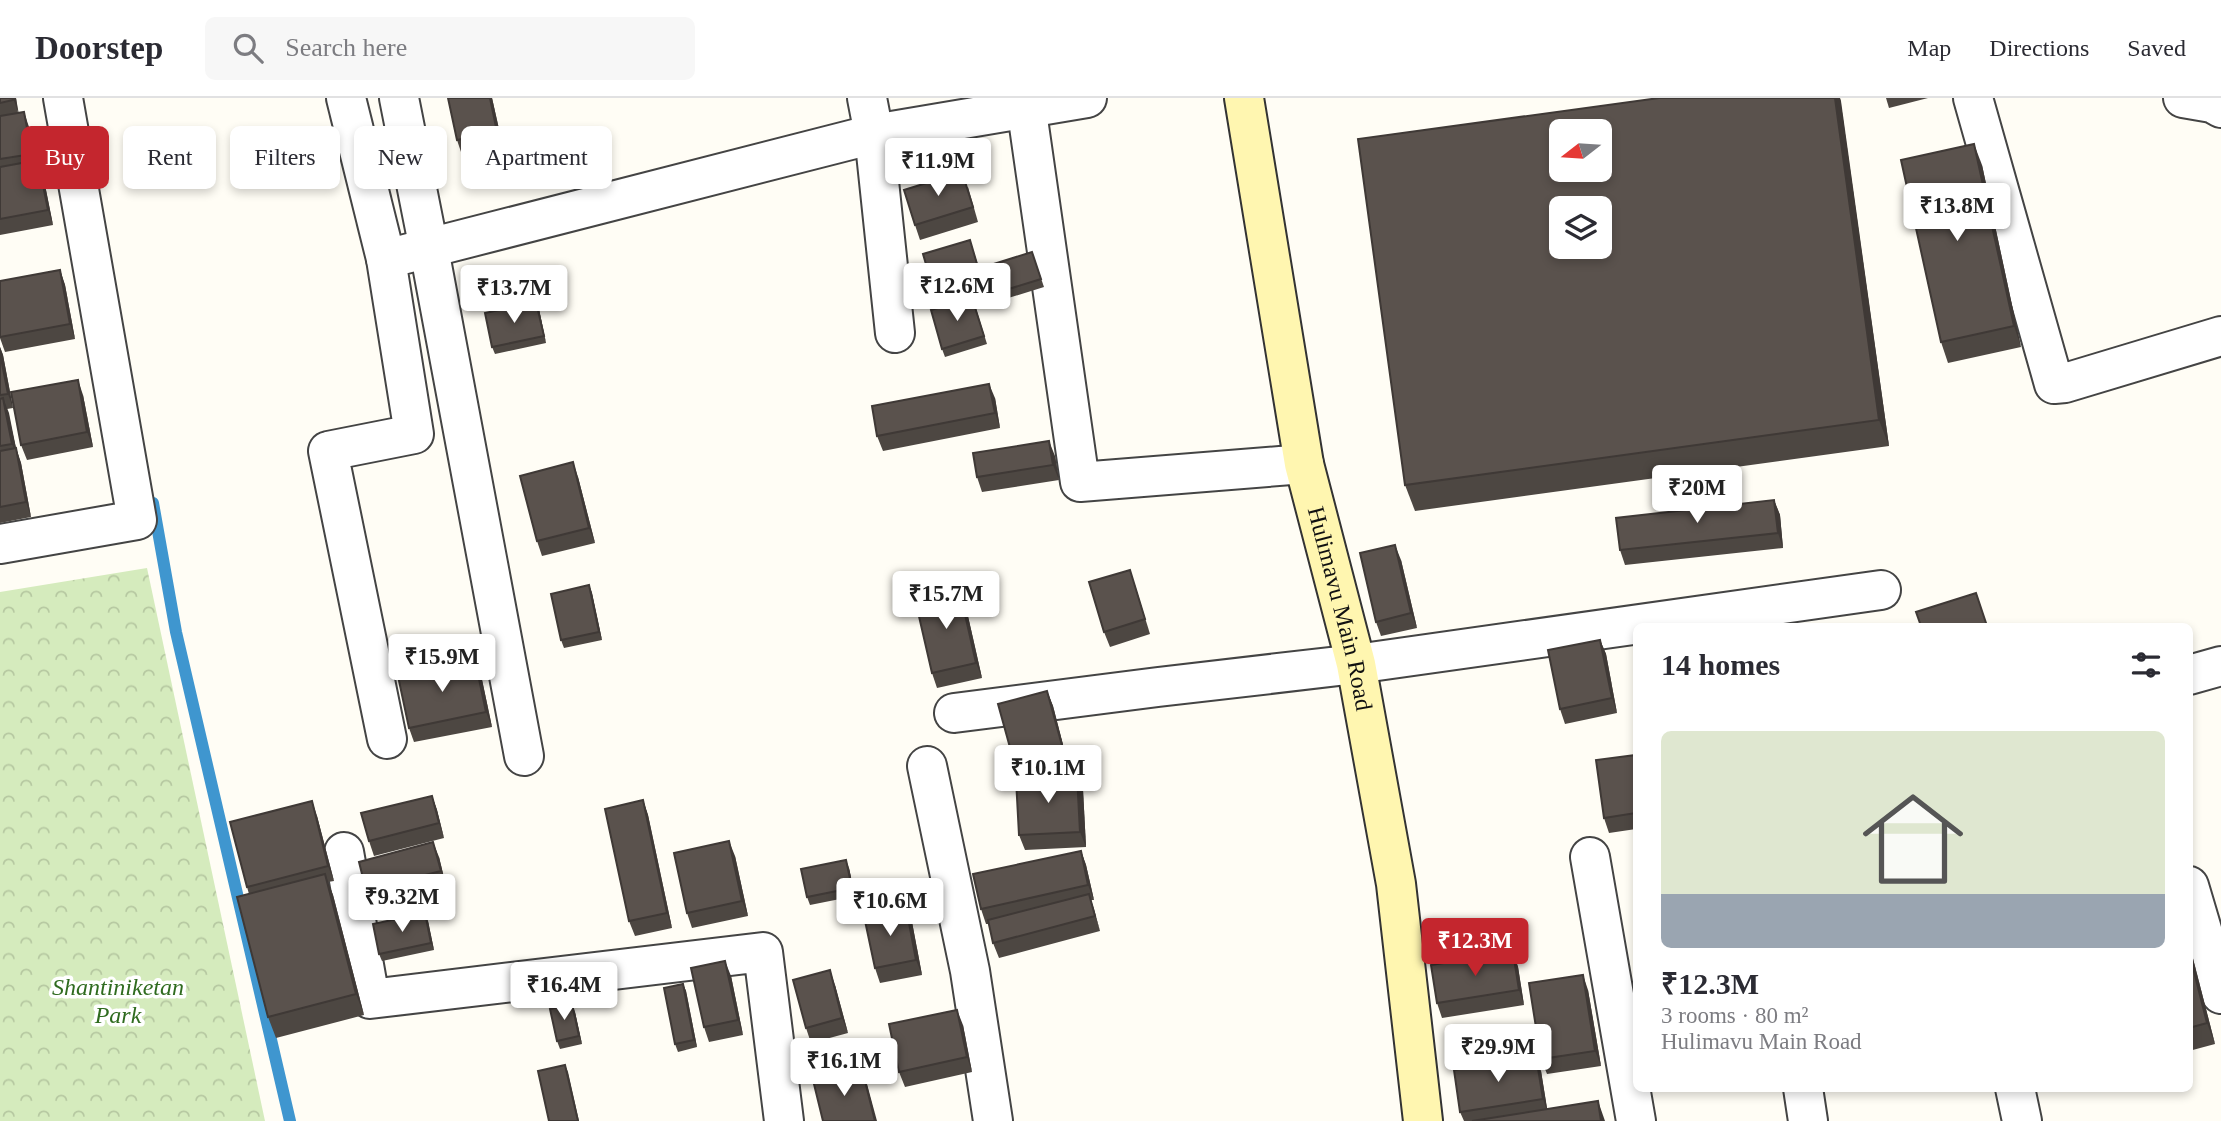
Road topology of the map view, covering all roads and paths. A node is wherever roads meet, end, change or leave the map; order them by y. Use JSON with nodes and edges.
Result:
{"nodes":[{"id":1,"x":63,"y":98,"type":"edge"},
{"id":2,"x":346,"y":98,"type":"edge"},
{"id":3,"x":398,"y":98,"type":"edge"},
{"id":4,"x":1087,"y":98,"type":"edge"},
{"id":5,"x":1244,"y":98,"type":"edge"},
{"id":6,"x":1973,"y":98,"type":"edge"},
{"id":7,"x":2183,"y":98,"type":"edge"},
{"id":8,"x":1026,"y":103,"type":"edge"},
{"id":9,"x":2221,"y":107,"type":"edge"},
{"id":10,"x":870,"y":116,"type":"edge"},
{"id":11,"x":429,"y":249,"type":"junction"},
{"id":12,"x":386,"y":259,"type":"junction"},
{"id":13,"x":895,"y":333,"type":"dead end"},
{"id":14,"x":2221,"y":336,"type":"edge"},
{"id":15,"x":1304,"y":464,"type":"junction"},
{"id":16,"x":0,"y":544,"type":"edge"},
{"id":17,"x":1881,"y":590,"type":"dead end"},
{"id":18,"x":1647,"y":623,"type":"edge"},
{"id":19,"x":1633,"y":625,"type":"edge"},
{"id":20,"x":1356,"y":664,"type":"junction"},
{"id":21,"x":2221,"y":666,"type":"edge"},
{"id":22,"x":2193,"y":673,"type":"edge"},
{"id":23,"x":954,"y":713,"type":"dead end"},
{"id":24,"x":387,"y":739,"type":"dead end"},
{"id":25,"x":524,"y":755,"type":"dead end"},
{"id":26,"x":927,"y":766,"type":"dead end"},
{"id":27,"x":344,"y":852,"type":"dead end"},
{"id":28,"x":1590,"y":856,"type":"dead end"},
{"id":29,"x":2193,"y":899,"type":"edge"},
{"id":30,"x":2221,"y":993,"type":"edge"},
{"id":31,"x":1804,"y":1092,"type":"edge"},
{"id":32,"x":2016,"y":1092,"type":"edge"},
{"id":33,"x":783,"y":1121,"type":"edge"},
{"id":34,"x":993,"y":1121,"type":"edge"},
{"id":35,"x":1423,"y":1121,"type":"edge"},
{"id":36,"x":1636,"y":1121,"type":"edge"},
{"id":37,"x":1808,"y":1121,"type":"edge"},
{"id":38,"x":2022,"y":1121,"type":"edge"}],
"edges":[{"from":1,"to":16,"type":"street"},
{"from":2,"to":12,"type":"street"},
{"from":3,"to":11,"type":"street"},
{"from":4,"to":8,"type":"street"},
{"from":5,"to":15,"type":"street","name":"Hulimavu Main Road"},
{"from":6,"to":14,"type":"street"},
{"from":7,"to":9,"type":"street"},
{"from":8,"to":10,"type":"street"},
{"from":8,"to":15,"type":"street"},
{"from":10,"to":11,"type":"street"},
{"from":10,"to":13,"type":"street"},
{"from":11,"to":12,"type":"street"},
{"from":11,"to":25,"type":"street"},
{"from":12,"to":24,"type":"street"},
{"from":15,"to":20,"type":"street","name":"Hulimavu Main Road"},
{"from":17,"to":18,"type":"street"},
{"from":19,"to":20,"type":"street"},
{"from":20,"to":23,"type":"street"},
{"from":20,"to":35,"type":"street","name":"Hulimavu Main Road"},
{"from":21,"to":22,"type":"street"},
{"from":26,"to":34,"type":"street"},
{"from":27,"to":33,"type":"street"},
{"from":28,"to":36,"type":"street"},
{"from":29,"to":30,"type":"street"},
{"from":31,"to":37,"type":"street"},
{"from":32,"to":38,"type":"street"}]}
